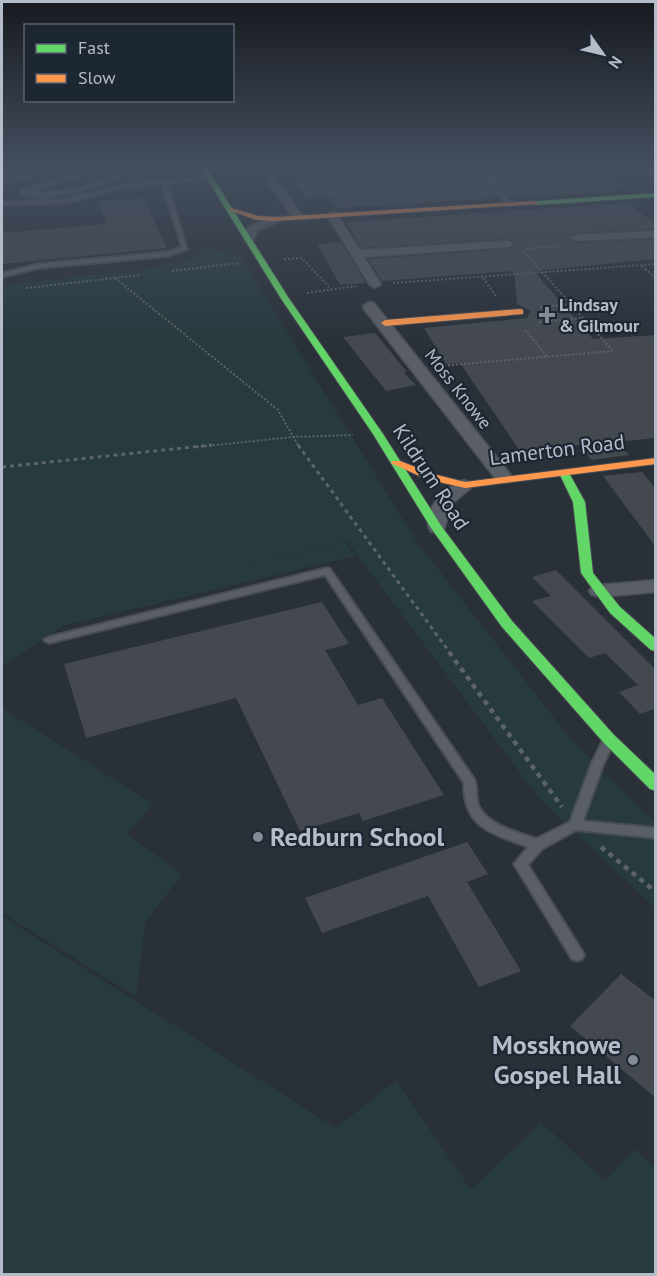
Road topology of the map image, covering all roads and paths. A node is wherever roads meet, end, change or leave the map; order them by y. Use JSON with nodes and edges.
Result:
{"nodes":[{"id":1,"x":177,"y":227,"type":"edge"},
{"id":2,"x":241,"y":227,"type":"edge"},
{"id":3,"x":258,"y":227,"type":"edge"},
{"id":4,"x":339,"y":227,"type":"edge"},
{"id":5,"x":556,"y":227,"type":"edge"},
{"id":6,"x":656,"y":234,"type":"edge"},
{"id":7,"x":576,"y":238,"type":"junction"},
{"id":8,"x":249,"y":240,"type":"junction"},
{"id":9,"x":508,"y":244,"type":"dead end"},
{"id":10,"x":357,"y":254,"type":"junction"},
{"id":11,"x":283,"y":259,"type":"dead end"},
{"id":12,"x":246,"y":262,"type":"dead end"},
{"id":13,"x":656,"y":264,"type":"edge"},
{"id":14,"x":641,"y":265,"type":"junction"},
{"id":15,"x":162,"y":273,"type":"dead end"},
{"id":16,"x":544,"y":273,"type":"junction"},
{"id":17,"x":150,"y":274,"type":"dead end"},
{"id":18,"x":2,"y":275,"type":"edge"},
{"id":19,"x":115,"y":278,"type":"junction"},
{"id":20,"x":656,"y":278,"type":"edge"},
{"id":21,"x":375,"y":284,"type":"junction"},
{"id":22,"x":24,"y":288,"type":"dead end"},
{"id":23,"x":330,"y":289,"type":"junction"},
{"id":24,"x":285,"y":297,"type":"junction"},
{"id":25,"x":369,"y":306,"type":"dead end"},
{"id":26,"x":517,"y":316,"type":"junction"},
{"id":27,"x":583,"y":318,"type":"junction"},
{"id":28,"x":385,"y":323,"type":"junction"},
{"id":29,"x":548,"y":357,"type":"junction"},
{"id":30,"x":417,"y":369,"type":"junction"},
{"id":31,"x":378,"y":434,"type":"junction"},
{"id":32,"x":292,"y":437,"type":"junction"},
{"id":33,"x":656,"y":461,"type":"edge"},
{"id":34,"x":396,"y":463,"type":"junction"},
{"id":35,"x":2,"y":467,"type":"edge"},
{"id":36,"x":564,"y":473,"type":"junction"},
{"id":37,"x":504,"y":478,"type":"junction"},
{"id":38,"x":465,"y":485,"type":"junction"},
{"id":39,"x":437,"y":528,"type":"junction"},
{"id":40,"x":656,"y":586,"type":"edge"},
{"id":41,"x":599,"y":591,"type":"junction"},
{"id":42,"x":50,"y":640,"type":"dead end"},
{"id":43,"x":656,"y":647,"type":"edge"},
{"id":44,"x":609,"y":739,"type":"junction"},
{"id":45,"x":656,"y":785,"type":"edge"},
{"id":46,"x":575,"y":825,"type":"junction"},
{"id":47,"x":656,"y":833,"type":"edge"},
{"id":48,"x":537,"y":844,"type":"junction"},
{"id":49,"x":656,"y":892,"type":"edge"},
{"id":50,"x":577,"y":955,"type":"dead end"}],
"edges":[{"from":1,"to":18,"type":"lane"},
{"from":2,"to":8,"type":"street","name":"Kildrum Road"},
{"from":3,"to":8,"type":"street"},
{"from":4,"to":10,"type":"street"},
{"from":5,"to":7,"type":"path"},
{"from":6,"to":7,"type":"street"},
{"from":7,"to":16,"type":"path"},
{"from":8,"to":24,"type":"street","name":"Kildrum Road"},
{"from":9,"to":10,"type":"street"},
{"from":10,"to":21,"type":"street"},
{"from":11,"to":23,"type":"path"},
{"from":12,"to":15,"type":"path"},
{"from":13,"to":14,"type":"path"},
{"from":14,"to":16,"type":"path"},
{"from":14,"to":20,"type":"path"},
{"from":16,"to":21,"type":"path"},
{"from":16,"to":27,"type":"path"},
{"from":17,"to":19,"type":"path"},
{"from":19,"to":22,"type":"path"},
{"from":19,"to":32,"type":"path"},
{"from":21,"to":23,"type":"path"},
{"from":23,"to":24,"type":"path"},
{"from":24,"to":31,"type":"street","name":"Kildrum Road"},
{"from":25,"to":28,"type":"street","name":"Moss Knowe"},
{"from":26,"to":27,"type":"path"},
{"from":26,"to":28,"type":"street","name":"Moss Knowe"},
{"from":26,"to":29,"type":"path"},
{"from":27,"to":29,"type":"path"},
{"from":28,"to":30,"type":"street","name":"Moss Knowe"},
{"from":29,"to":30,"type":"path"},
{"from":30,"to":37,"type":"street","name":"Moss Knowe"},
{"from":31,"to":32,"type":"path"},
{"from":31,"to":34,"type":"street","name":"Kildrum Road"},
{"from":32,"to":35,"type":"path"},
{"from":32,"to":46,"type":"path"},
{"from":33,"to":36,"type":"street","name":"Lamerton Road"},
{"from":34,"to":38,"type":"street","name":"Lamerton Road"},
{"from":34,"to":39,"type":"street","name":"Kildrum Road"},
{"from":36,"to":37,"type":"street","name":"Lamerton Road"},
{"from":36,"to":41,"type":"street"},
{"from":37,"to":38,"type":"street","name":"Lamerton Road"},
{"from":38,"to":39,"type":"street","name":"Lamerton Road"},
{"from":39,"to":44,"type":"street","name":"Kildrum Road"},
{"from":40,"to":41,"type":"street"},
{"from":41,"to":43,"type":"street"},
{"from":42,"to":48,"type":"lane"},
{"from":44,"to":45,"type":"street","name":"Kildrum Road"},
{"from":44,"to":46,"type":"lane"},
{"from":46,"to":47,"type":"lane"},
{"from":46,"to":48,"type":"lane"},
{"from":46,"to":49,"type":"path"},
{"from":48,"to":50,"type":"lane"}]}
